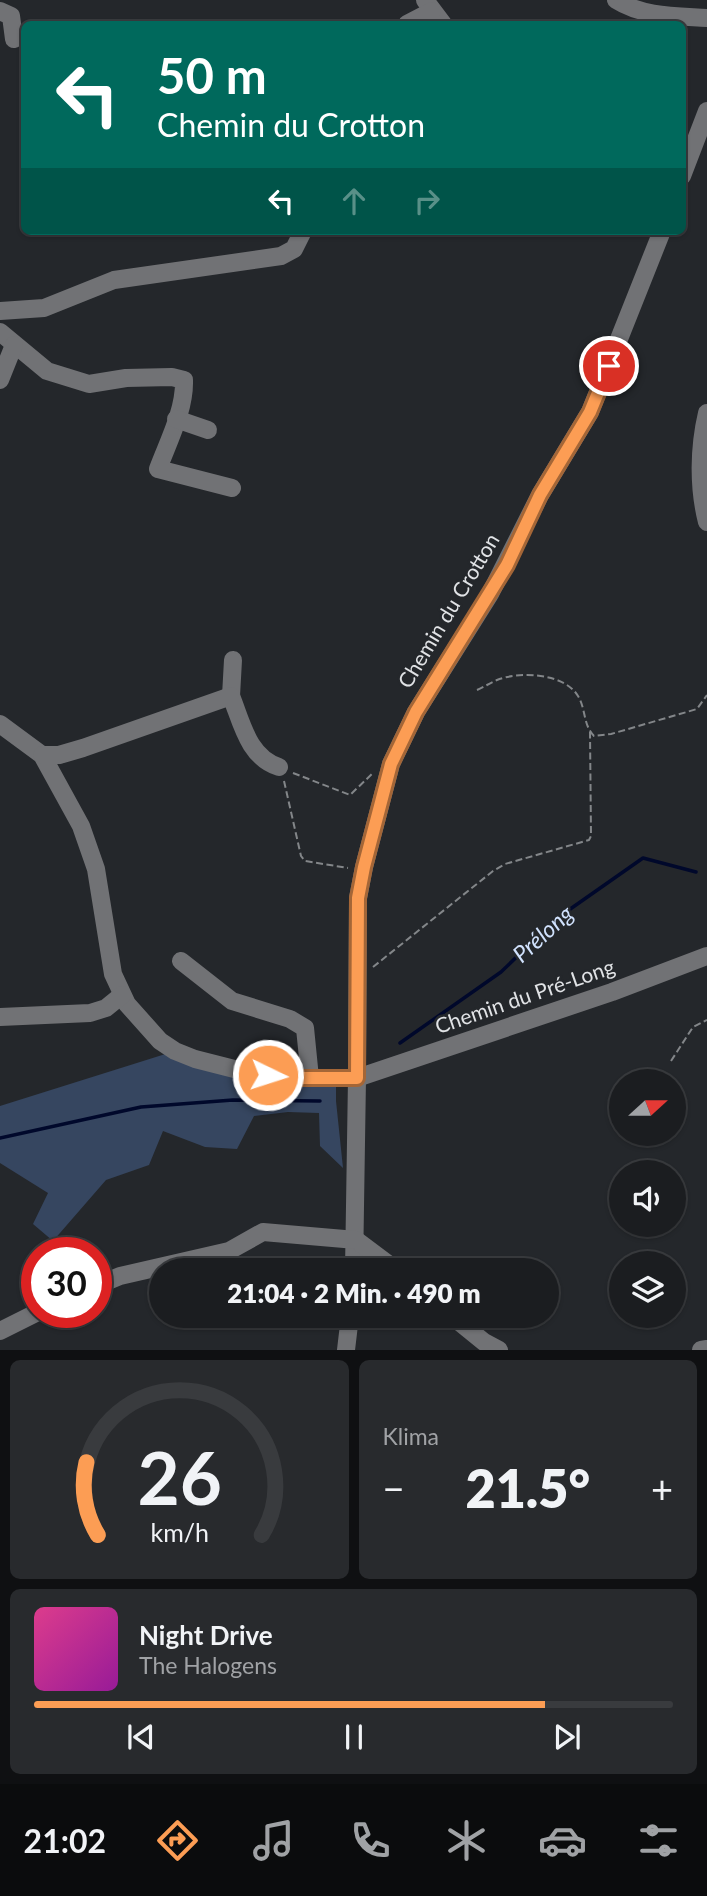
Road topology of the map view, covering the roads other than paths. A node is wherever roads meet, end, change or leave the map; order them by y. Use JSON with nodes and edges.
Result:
{"nodes":[{"id":1,"x":616,"y":0,"type":"edge"},
{"id":2,"x":0,"y":11,"type":"edge"},
{"id":3,"x":434,"y":12,"type":"edge"},
{"id":4,"x":707,"y":18,"type":"edge"},
{"id":5,"x":414,"y":21,"type":"edge"},
{"id":6,"x":14,"y":38,"type":"dead end"},
{"id":7,"x":707,"y":111,"type":"edge"},
{"id":8,"x":696,"y":130,"type":"edge"},
{"id":9,"x":686,"y":163,"type":"edge"},
{"id":10,"x":301,"y":235,"type":"edge"},
{"id":11,"x":660,"y":235,"type":"edge"},
{"id":12,"x":0,"y":311,"type":"edge"},
{"id":13,"x":0,"y":332,"type":"edge"},
{"id":14,"x":14,"y":345,"type":"junction"},
{"id":15,"x":0,"y":380,"type":"edge"},
{"id":16,"x":707,"y":413,"type":"edge"},
{"id":17,"x":176,"y":419,"type":"junction"},
{"id":18,"x":208,"y":430,"type":"dead end"},
{"id":19,"x":232,"y":488,"type":"dead end"},
{"id":20,"x":707,"y":522,"type":"edge"},
{"id":21,"x":233,"y":660,"type":"dead end"},
{"id":22,"x":231,"y":696,"type":"junction"},
{"id":23,"x":0,"y":724,"type":"edge"},
{"id":24,"x":41,"y":755,"type":"junction"},
{"id":25,"x":279,"y":767,"type":"road end"},
{"id":26,"x":707,"y":956,"type":"edge"},
{"id":27,"x":181,"y":961,"type":"dead end"},
{"id":28,"x":122,"y":995,"type":"junction"},
{"id":29,"x":0,"y":1017,"type":"edge"},
{"id":30,"x":310,"y":1078,"type":"junction"},
{"id":31,"x":357,"y":1078,"type":"junction"},
{"id":32,"x":356,"y":1240,"type":"junction"},
{"id":33,"x":355,"y":1258,"type":"edge"},
{"id":34,"x":380,"y":1258,"type":"edge"},
{"id":35,"x":112,"y":1279,"type":"edge"},
{"id":36,"x":21,"y":1320,"type":"edge"},
{"id":37,"x":349,"y":1328,"type":"edge"},
{"id":38,"x":467,"y":1328,"type":"edge"},
{"id":39,"x":0,"y":1331,"type":"edge"},
{"id":40,"x":707,"y":1349,"type":"edge"},
{"id":41,"x":346,"y":1350,"type":"edge"},
{"id":42,"x":499,"y":1350,"type":"edge"},
{"id":43,"x":701,"y":1350,"type":"edge"}],
"edges":[{"from":1,"to":4,"type":"street"},
{"from":2,"to":6,"type":"street"},
{"from":3,"to":5,"type":"street"},
{"from":7,"to":8,"type":"street"},
{"from":8,"to":9,"type":"street"},
{"from":10,"to":12,"type":"street"},
{"from":11,"to":31,"type":"street","name":"Chemin du Crotton"},
{"from":13,"to":14,"type":"street"},
{"from":14,"to":15,"type":"street"},
{"from":14,"to":17,"type":"street"},
{"from":16,"to":20,"type":"street"},
{"from":17,"to":18,"type":"street"},
{"from":17,"to":19,"type":"street"},
{"from":21,"to":22,"type":"street"},
{"from":22,"to":24,"type":"street"},
{"from":22,"to":25,"type":"street"},
{"from":23,"to":24,"type":"street"},
{"from":24,"to":28,"type":"street"},
{"from":26,"to":31,"type":"street","name":"Chemin du Pré-Long"},
{"from":27,"to":30,"type":"street"},
{"from":28,"to":29,"type":"street"},
{"from":28,"to":30,"type":"street","name":"Chemin du Pré-Long"},
{"from":30,"to":31,"type":"street","name":"Chemin du Pré-Long"},
{"from":31,"to":32,"type":"street","name":"Chemin du Crotton"},
{"from":32,"to":33,"type":"street","name":"Chemin du Crotton"},
{"from":32,"to":34,"type":"street"},
{"from":32,"to":35,"type":"street"},
{"from":36,"to":39,"type":"street"},
{"from":37,"to":41,"type":"street"},
{"from":38,"to":42,"type":"street"},
{"from":40,"to":43,"type":"street"}]}
